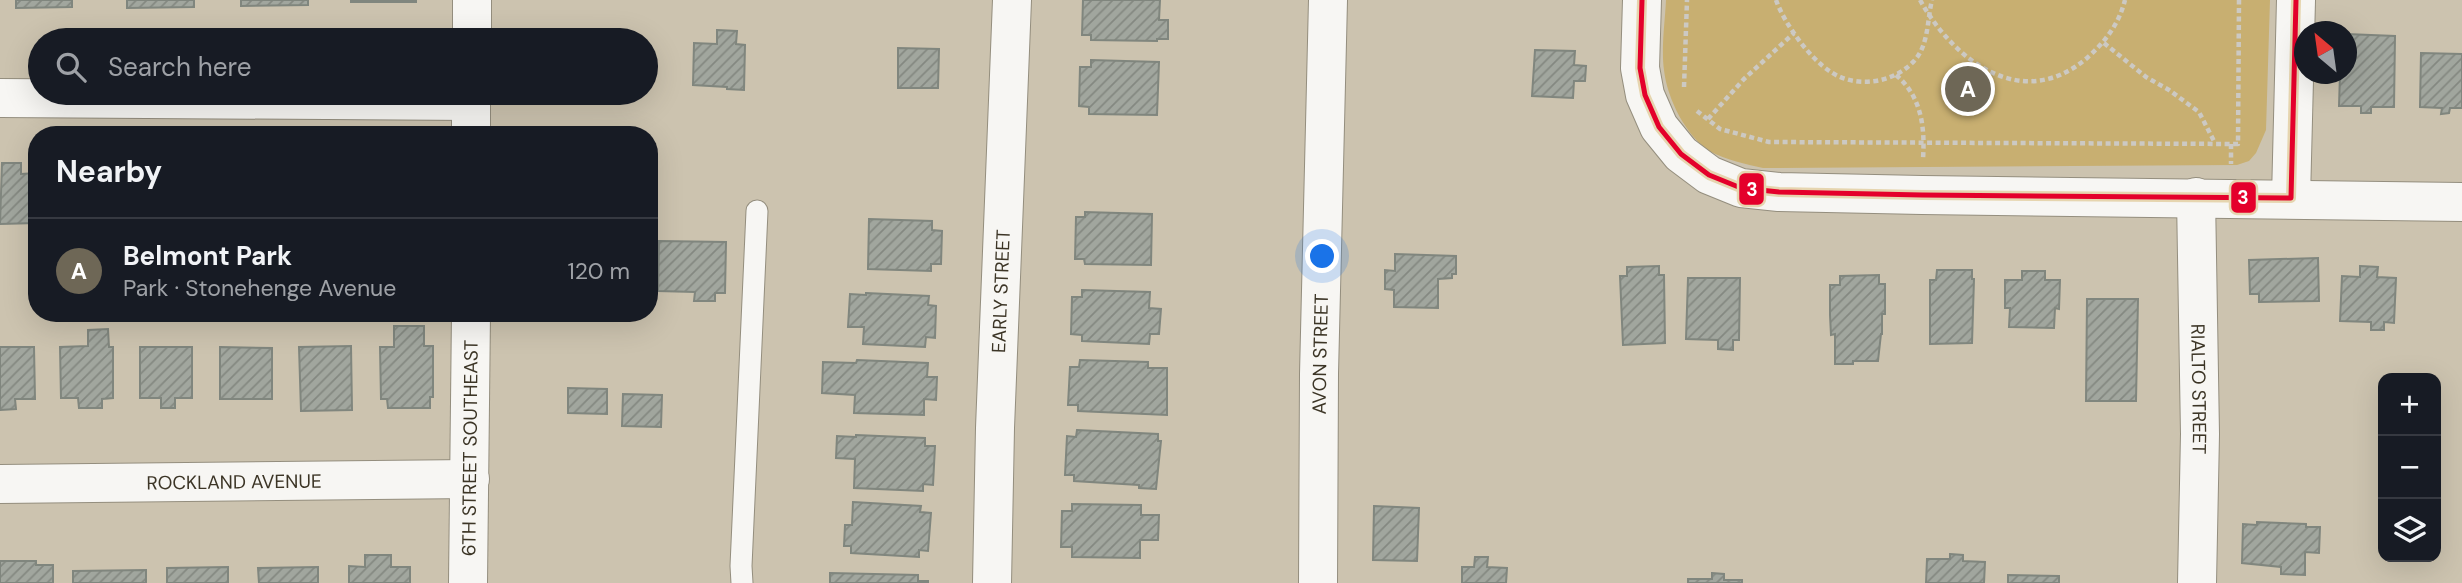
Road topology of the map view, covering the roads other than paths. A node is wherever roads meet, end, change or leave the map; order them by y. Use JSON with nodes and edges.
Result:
{"nodes":[{"id":1,"x":472,"y":0,"type":"edge"},
{"id":2,"x":1012,"y":0,"type":"edge"},
{"id":3,"x":1328,"y":0,"type":"edge"},
{"id":4,"x":1642,"y":0,"type":"edge"},
{"id":5,"x":2296,"y":0,"type":"edge"},
{"id":6,"x":471,"y":28,"type":"edge"},
{"id":7,"x":0,"y":98,"type":"edge"},
{"id":8,"x":28,"y":99,"type":"edge"},
{"id":9,"x":300,"y":105,"type":"edge"},
{"id":10,"x":471,"y":109,"type":"edge"},
{"id":11,"x":2196,"y":197,"type":"junction"},
{"id":12,"x":2291,"y":198,"type":"junction"},
{"id":13,"x":2462,"y":202,"type":"edge"},
{"id":14,"x":757,"y":211,"type":"dead end"},
{"id":15,"x":471,"y":322,"type":"edge"},
{"id":16,"x":470,"y":479,"type":"junction"},
{"id":17,"x":0,"y":484,"type":"edge"},
{"id":18,"x":468,"y":583,"type":"edge"},
{"id":19,"x":742,"y":583,"type":"edge"},
{"id":20,"x":992,"y":583,"type":"edge"},
{"id":21,"x":1318,"y":583,"type":"edge"},
{"id":22,"x":2197,"y":583,"type":"edge"}],
"edges":[{"from":1,"to":6,"type":"street"},
{"from":2,"to":20,"type":"street","name":"EARLY STREET"},
{"from":3,"to":21,"type":"street","name":"AVON STREET"},
{"from":4,"to":11,"type":"street"},
{"from":5,"to":12,"type":"street"},
{"from":7,"to":8,"type":"street"},
{"from":9,"to":10,"type":"street"},
{"from":11,"to":12,"type":"street"},
{"from":11,"to":22,"type":"street","name":"RIALTO STREET"},
{"from":12,"to":13,"type":"street"},
{"from":14,"to":19,"type":"lane"},
{"from":15,"to":16,"type":"street","name":"6TH STREET SOUTHEAST"},
{"from":16,"to":17,"type":"street","name":"ROCKLAND AVENUE"},
{"from":16,"to":18,"type":"street","name":"6TH STREET SOUTHEAST"}]}
